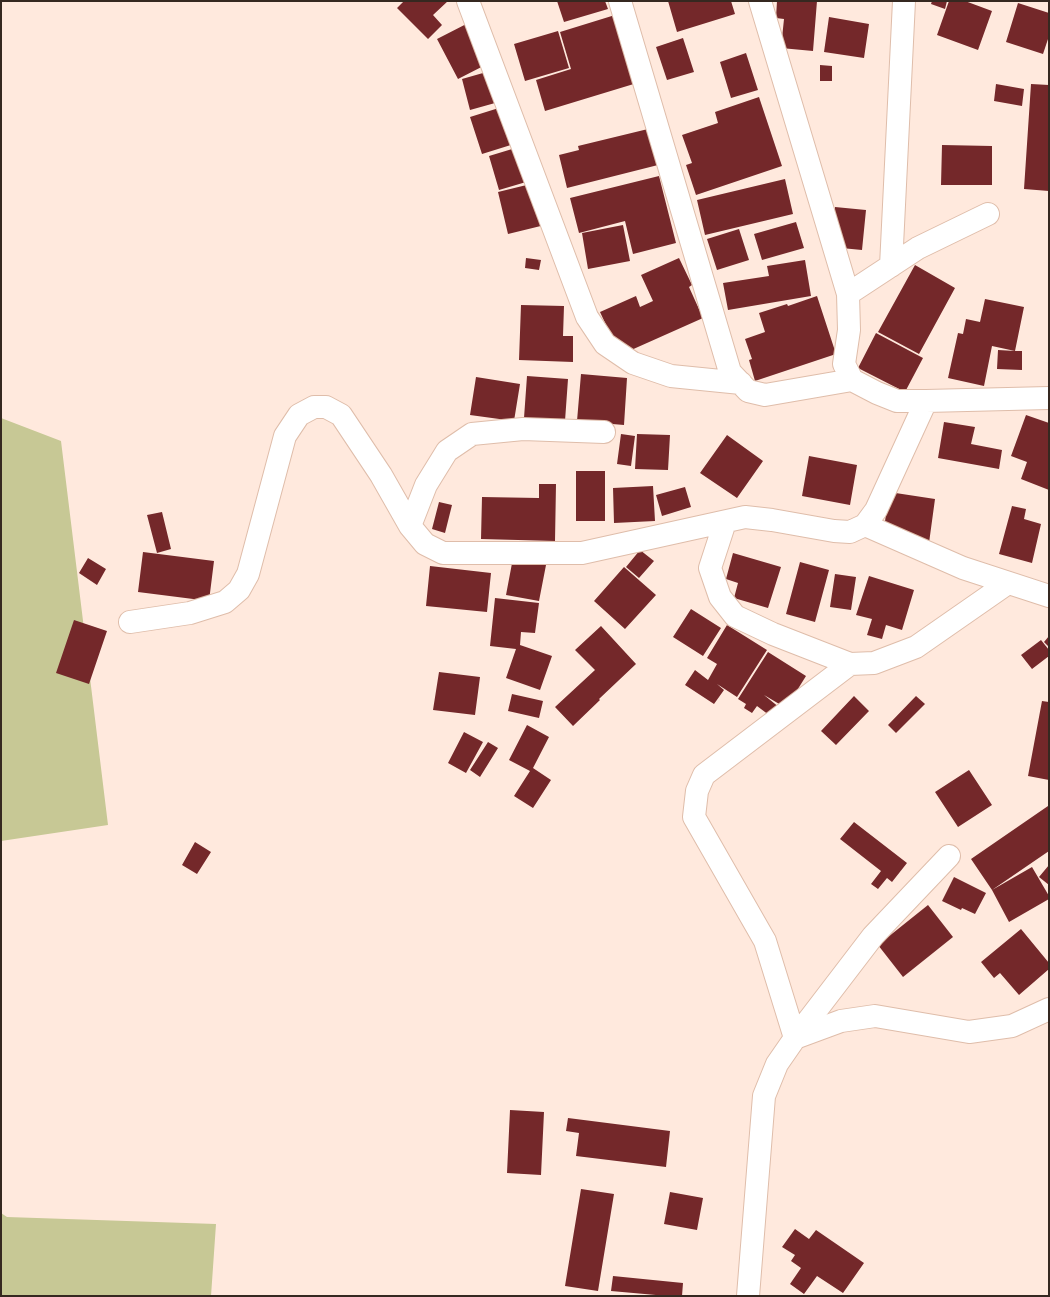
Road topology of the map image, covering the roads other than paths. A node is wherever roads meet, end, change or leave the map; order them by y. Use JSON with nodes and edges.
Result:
{"nodes":[{"id":1,"x":468,"y":1,"type":"edge"},
{"id":2,"x":620,"y":1,"type":"edge"},
{"id":3,"x":760,"y":1,"type":"edge"},
{"id":4,"x":904,"y":1,"type":"edge"},
{"id":5,"x":988,"y":214,"type":"dead end"},
{"id":6,"x":891,"y":266,"type":"junction"},
{"id":7,"x":848,"y":294,"type":"junction"},
{"id":8,"x":852,"y":380,"type":"junction"},
{"id":9,"x":741,"y":383,"type":"junction"},
{"id":10,"x":1049,"y":398,"type":"edge"},
{"id":11,"x":926,"y":401,"type":"junction"},
{"id":12,"x":604,"y":432,"type":"dead end"},
{"id":13,"x":725,"y":522,"type":"junction"},
{"id":14,"x":865,"y":525,"type":"junction"},
{"id":15,"x":410,"y":526,"type":"junction"},
{"id":16,"x":1008,"y":583,"type":"junction"},
{"id":17,"x":1049,"y":596,"type":"edge"},
{"id":18,"x":130,"y":622,"type":"dead end"},
{"id":19,"x":850,"y":664,"type":"junction"},
{"id":20,"x":950,"y":856,"type":"dead end"},
{"id":21,"x":1049,"y":1009,"type":"edge"},
{"id":22,"x":795,"y":1038,"type":"junction"},
{"id":23,"x":748,"y":1296,"type":"edge"}],
"edges":[{"from":1,"to":9,"type":"street"},
{"from":2,"to":9,"type":"street"},
{"from":3,"to":7,"type":"street"},
{"from":4,"to":6,"type":"street"},
{"from":5,"to":6,"type":"street"},
{"from":6,"to":7,"type":"street"},
{"from":7,"to":8,"type":"street"},
{"from":8,"to":9,"type":"street"},
{"from":8,"to":11,"type":"street"},
{"from":10,"to":11,"type":"street"},
{"from":11,"to":14,"type":"street"},
{"from":12,"to":15,"type":"street"},
{"from":13,"to":14,"type":"street"},
{"from":13,"to":15,"type":"street"},
{"from":13,"to":19,"type":"street"},
{"from":14,"to":16,"type":"street"},
{"from":15,"to":18,"type":"street"},
{"from":16,"to":17,"type":"street"},
{"from":16,"to":19,"type":"street"},
{"from":19,"to":22,"type":"street"},
{"from":20,"to":22,"type":"street"},
{"from":21,"to":22,"type":"street"},
{"from":22,"to":23,"type":"street"}]}
